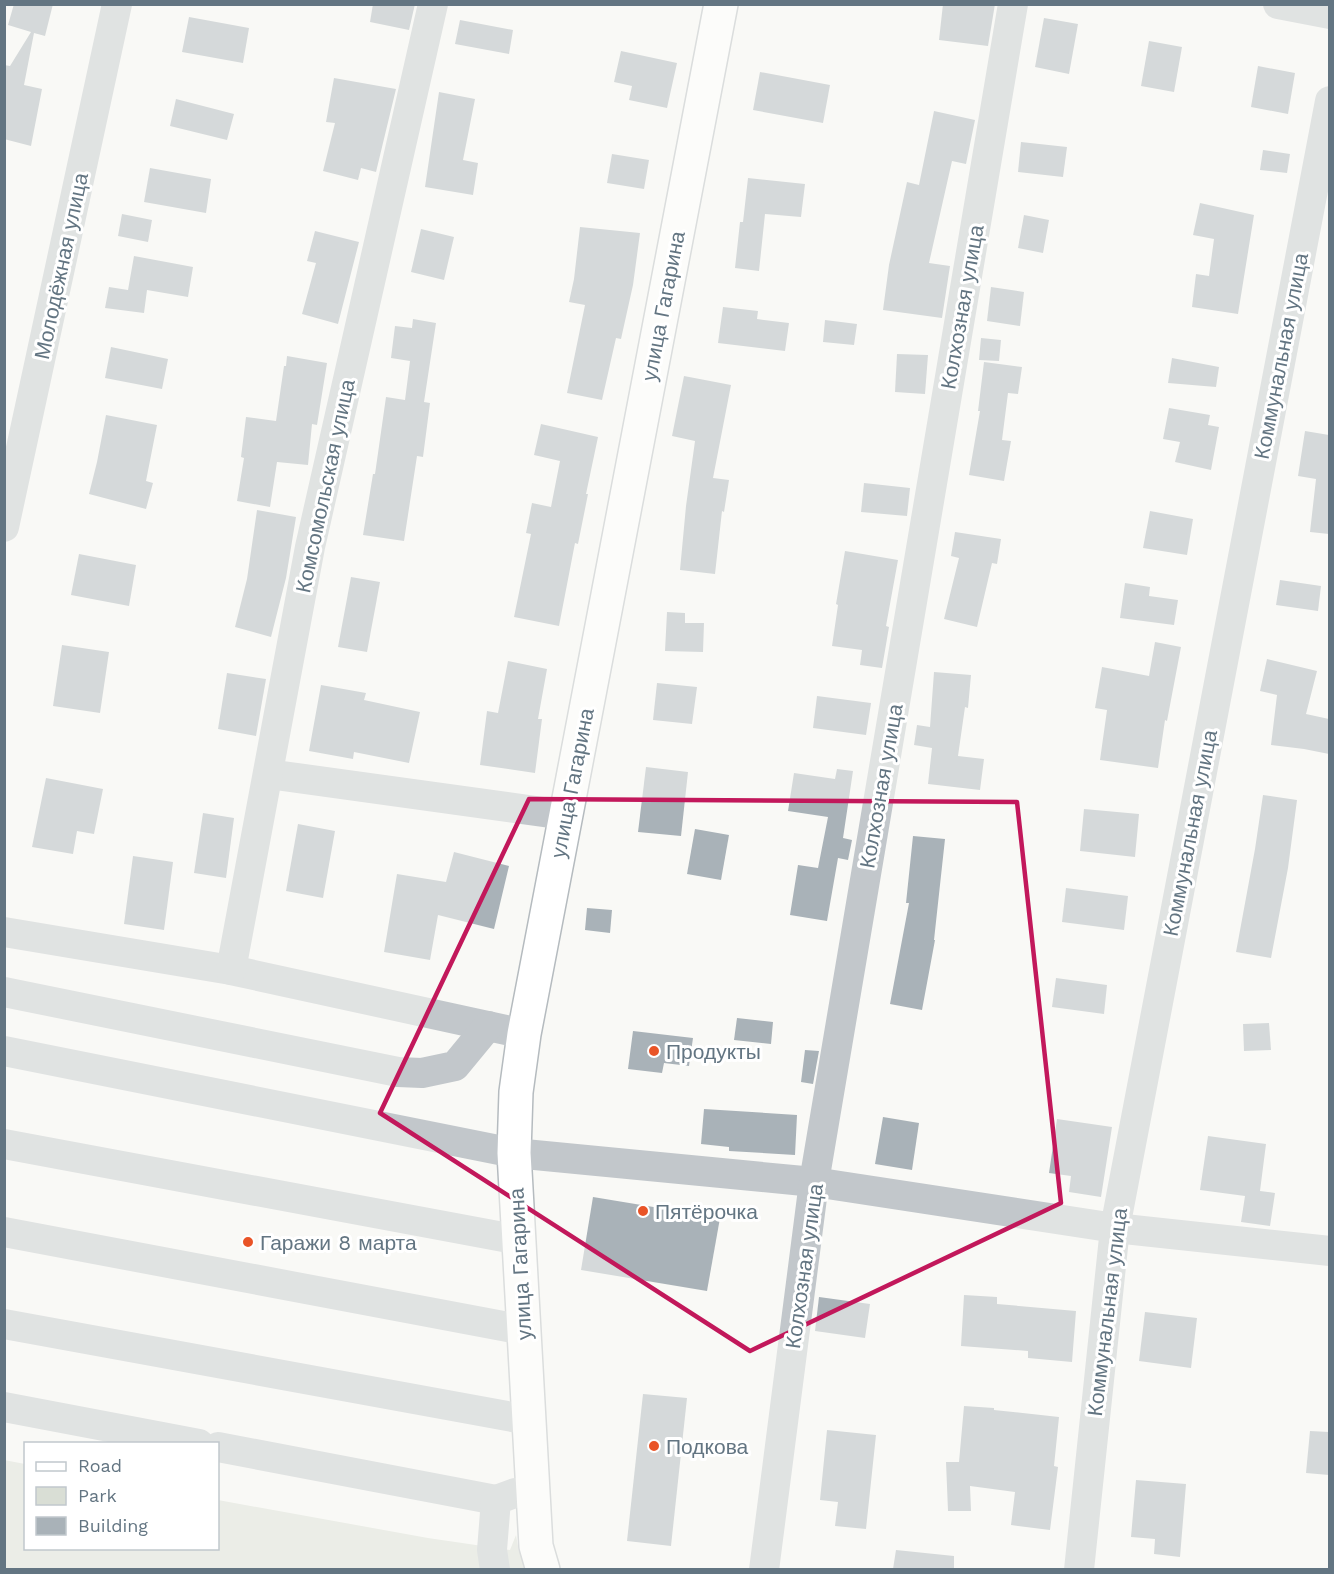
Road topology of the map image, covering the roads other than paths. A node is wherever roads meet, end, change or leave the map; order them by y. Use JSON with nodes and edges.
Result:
{"nodes":[{"id":1,"x":117,"y":4,"type":"edge"},
{"id":2,"x":433,"y":4,"type":"edge"},
{"id":3,"x":721,"y":4,"type":"edge"},
{"id":4,"x":1013,"y":4,"type":"edge"},
{"id":5,"x":1278,"y":4,"type":"edge"},
{"id":6,"x":1329,"y":14,"type":"edge"},
{"id":7,"x":1329,"y":101,"type":"edge"},
{"id":8,"x":4,"y":527,"type":"edge"},
{"id":9,"x":268,"y":774,"type":"junction"},
{"id":10,"x":565,"y":816,"type":"junction"},
{"id":11,"x":4,"y":932,"type":"edge"},
{"id":12,"x":231,"y":970,"type":"junction"},
{"id":13,"x":4,"y":992,"type":"edge"},
{"id":14,"x":488,"y":1026,"type":"junction"},
{"id":15,"x":524,"y":1034,"type":"junction"},
{"id":16,"x":4,"y":1052,"type":"edge"},
{"id":17,"x":4,"y":1144,"type":"edge"},
{"id":18,"x":514,"y":1153,"type":"junction"},
{"id":19,"x":814,"y":1182,"type":"junction"},
{"id":20,"x":1115,"y":1228,"type":"junction"},
{"id":21,"x":4,"y":1232,"type":"edge"},
{"id":22,"x":519,"y":1240,"type":"junction"},
{"id":23,"x":1329,"y":1251,"type":"edge"},
{"id":24,"x":4,"y":1324,"type":"edge"},
{"id":25,"x":524,"y":1330,"type":"junction"},
{"id":26,"x":4,"y":1407,"type":"edge"},
{"id":27,"x":529,"y":1420,"type":"junction"},
{"id":28,"x":194,"y":1442,"type":"edge"},
{"id":29,"x":219,"y":1447,"type":"edge"},
{"id":30,"x":533,"y":1486,"type":"junction"},
{"id":31,"x":496,"y":1500,"type":"junction"},
{"id":32,"x":495,"y":1569,"type":"edge"},
{"id":33,"x":543,"y":1569,"type":"edge"},
{"id":34,"x":764,"y":1569,"type":"edge"},
{"id":35,"x":1079,"y":1569,"type":"edge"}],
"edges":[{"from":1,"to":8,"type":"street","name":"Молодёжная улица"},
{"from":2,"to":9,"type":"street","name":"Комсомольская улица"},
{"from":3,"to":10,"type":"main road","name":"улица Гагарина"},
{"from":4,"to":19,"type":"street","name":"Колхозная улица"},
{"from":5,"to":6,"type":"street"},
{"from":7,"to":20,"type":"street","name":"Коммунальная улица"},
{"from":9,"to":10,"type":"street"},
{"from":9,"to":12,"type":"street","name":"Комсомольская улица"},
{"from":10,"to":15,"type":"main road","name":"улица Гагарина"},
{"from":11,"to":12,"type":"street"},
{"from":12,"to":14,"type":"street"},
{"from":13,"to":14,"type":"street"},
{"from":14,"to":15,"type":"street"},
{"from":15,"to":18,"type":"main road","name":"улица Гагарина"},
{"from":16,"to":18,"type":"street"},
{"from":17,"to":22,"type":"street"},
{"from":18,"to":19,"type":"street"},
{"from":18,"to":22,"type":"main road","name":"улица Гагарина"},
{"from":19,"to":20,"type":"street"},
{"from":19,"to":34,"type":"street","name":"Колхозная улица"},
{"from":20,"to":23,"type":"street"},
{"from":20,"to":35,"type":"street","name":"Коммунальная улица"},
{"from":21,"to":25,"type":"street"},
{"from":22,"to":25,"type":"main road","name":"улица Гагарина"},
{"from":24,"to":27,"type":"street"},
{"from":25,"to":27,"type":"main road","name":"улица Гагарина"},
{"from":26,"to":28,"type":"street"},
{"from":27,"to":30,"type":"main road","name":"улица Гагарина"},
{"from":29,"to":31,"type":"street"},
{"from":30,"to":31,"type":"street"},
{"from":30,"to":33,"type":"main road","name":"улица Гагарина"},
{"from":31,"to":32,"type":"street"}]}
